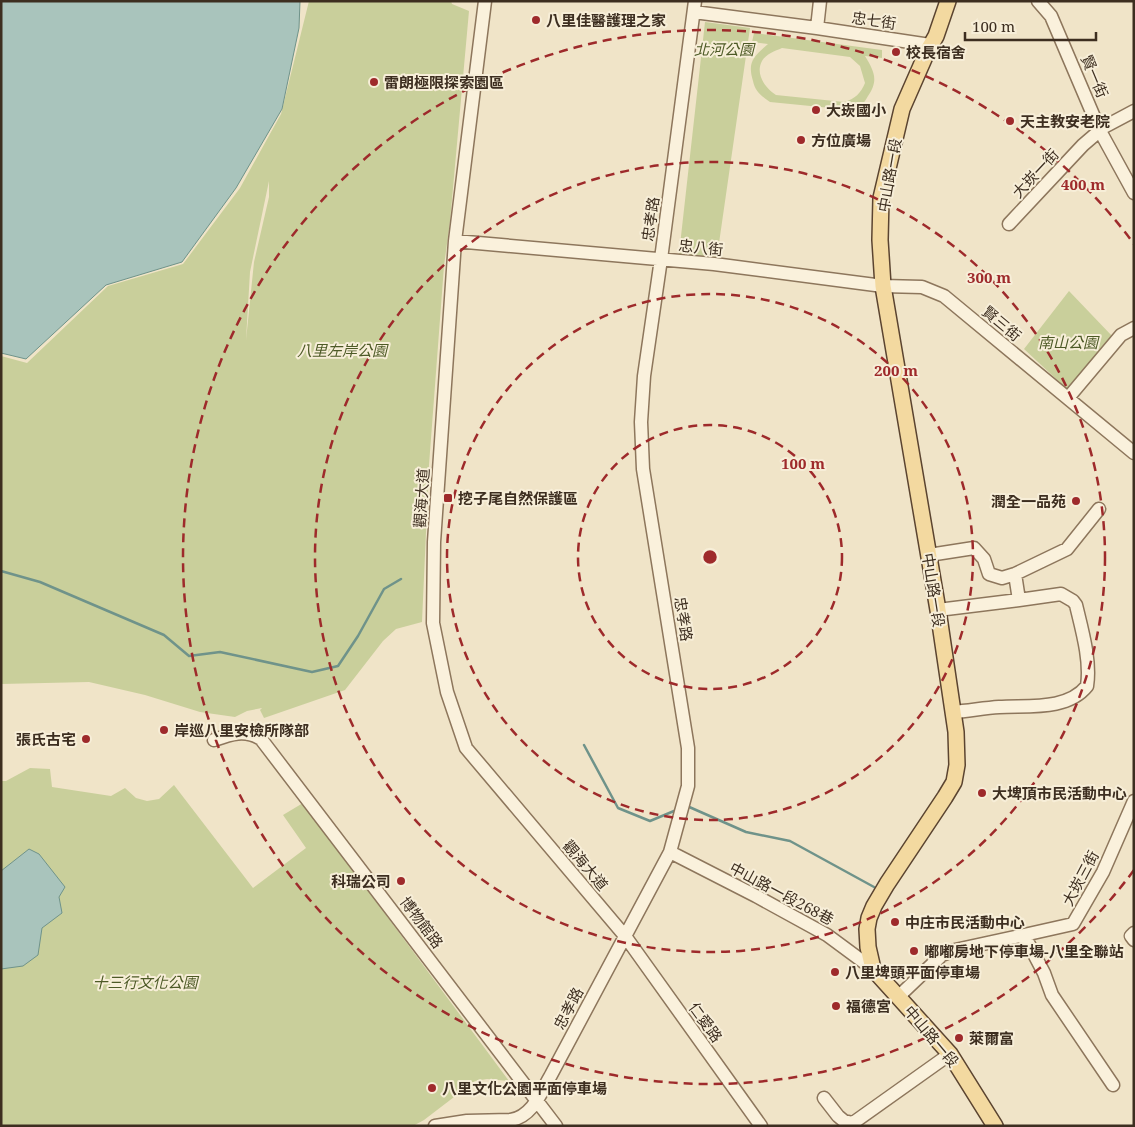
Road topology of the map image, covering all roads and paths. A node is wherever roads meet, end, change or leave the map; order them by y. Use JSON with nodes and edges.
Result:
{"nodes":[{"id":1,"x":485,"y":1,"type":"edge"},
{"id":2,"x":820,"y":1,"type":"edge"},
{"id":3,"x":948,"y":1,"type":"edge"},
{"id":4,"x":1038,"y":1,"type":"edge"},
{"id":5,"x":694,"y":7,"type":"edge"},
{"id":6,"x":817,"y":28,"type":"junction"},
{"id":7,"x":930,"y":44,"type":"junction"},
{"id":8,"x":1134,"y":111,"type":"edge"},
{"id":9,"x":1100,"y":131,"type":"junction"},
{"id":10,"x":1134,"y":193,"type":"edge"},
{"id":11,"x":1008,"y":224,"type":"dead end"},
{"id":12,"x":455,"y":241,"type":"junction"},
{"id":13,"x":661,"y":259,"type":"junction"},
{"id":14,"x":883,"y":286,"type":"junction"},
{"id":15,"x":1134,"y":328,"type":"edge"},
{"id":16,"x":1068,"y":398,"type":"junction"},
{"id":17,"x":1134,"y":452,"type":"edge"},
{"id":18,"x":1099,"y":508,"type":"dead end"},
{"id":19,"x":929,"y":555,"type":"junction"},
{"id":20,"x":1015,"y":574,"type":"junction"},
{"id":21,"x":1020,"y":600,"type":"junction"},
{"id":22,"x":938,"y":610,"type":"junction"},
{"id":23,"x":953,"y":712,"type":"junction"},
{"id":24,"x":214,"y":740,"type":"dead end"},
{"id":25,"x":1134,"y":801,"type":"edge"},
{"id":26,"x":670,"y":852,"type":"junction"},
{"id":27,"x":1024,"y":934,"type":"junction"},
{"id":28,"x":625,"y":936,"type":"junction"},
{"id":29,"x":873,"y":969,"type":"junction"},
{"id":30,"x":898,"y":997,"type":"junction"},
{"id":31,"x":950,"y":1054,"type":"junction"},
{"id":32,"x":1113,"y":1085,"type":"dead end"},
{"id":33,"x":824,"y":1098,"type":"dead end"},
{"id":34,"x":537,"y":1100,"type":"junction"},
{"id":35,"x":435,"y":1126,"type":"edge"},
{"id":36,"x":556,"y":1126,"type":"edge"},
{"id":37,"x":761,"y":1126,"type":"edge"},
{"id":38,"x":995,"y":1126,"type":"edge"}],
"edges":[{"from":1,"to":12,"type":"street","name":"觀海大道"},
{"from":2,"to":6,"type":"street"},
{"from":3,"to":7,"type":"main road","name":"中山路一段"},
{"from":4,"to":9,"type":"street","name":"賢一街"},
{"from":5,"to":6,"type":"street","name":"忠七街"},
{"from":5,"to":13,"type":"street","name":"忠孝路"},
{"from":6,"to":7,"type":"street","name":"忠七街"},
{"from":7,"to":14,"type":"main road","name":"中山路一段"},
{"from":8,"to":9,"type":"street","name":"大崁一街"},
{"from":9,"to":10,"type":"street","name":"賢一街"},
{"from":9,"to":11,"type":"street","name":"大崁一街"},
{"from":12,"to":13,"type":"street","name":"忠八街"},
{"from":12,"to":28,"type":"street","name":"觀海大道"},
{"from":13,"to":14,"type":"street","name":"忠八街"},
{"from":13,"to":26,"type":"street","name":"忠孝路"},
{"from":14,"to":16,"type":"street","name":"賢三街"},
{"from":14,"to":19,"type":"main road","name":"中山路一段"},
{"from":15,"to":16,"type":"street"},
{"from":16,"to":17,"type":"street","name":"賢三街"},
{"from":18,"to":20,"type":"street"},
{"from":19,"to":20,"type":"street"},
{"from":19,"to":22,"type":"main road","name":"中山路一段"},
{"from":20,"to":21,"type":"street"},
{"from":21,"to":22,"type":"street"},
{"from":21,"to":23,"type":"street"},
{"from":22,"to":23,"type":"main road","name":"中山路一段"},
{"from":23,"to":29,"type":"main road","name":"中山路一段"},
{"from":24,"to":34,"type":"street","name":"博物館路"},
{"from":25,"to":27,"type":"street","name":"大崁三街"},
{"from":26,"to":28,"type":"street","name":"忠孝路"},
{"from":26,"to":29,"type":"street","name":"中山路一段268巷"},
{"from":27,"to":30,"type":"street","name":"大崁三街"},
{"from":27,"to":32,"type":"street"},
{"from":28,"to":34,"type":"street","name":"忠孝路"},
{"from":28,"to":37,"type":"street","name":"仁愛路"},
{"from":29,"to":30,"type":"main road","name":"中山路一段"},
{"from":30,"to":31,"type":"main road","name":"中山路一段"},
{"from":31,"to":33,"type":"street"},
{"from":31,"to":38,"type":"main road","name":"中山路一段"},
{"from":34,"to":35,"type":"street","name":"忠孝路"},
{"from":34,"to":36,"type":"street","name":"博物館路"}]}
